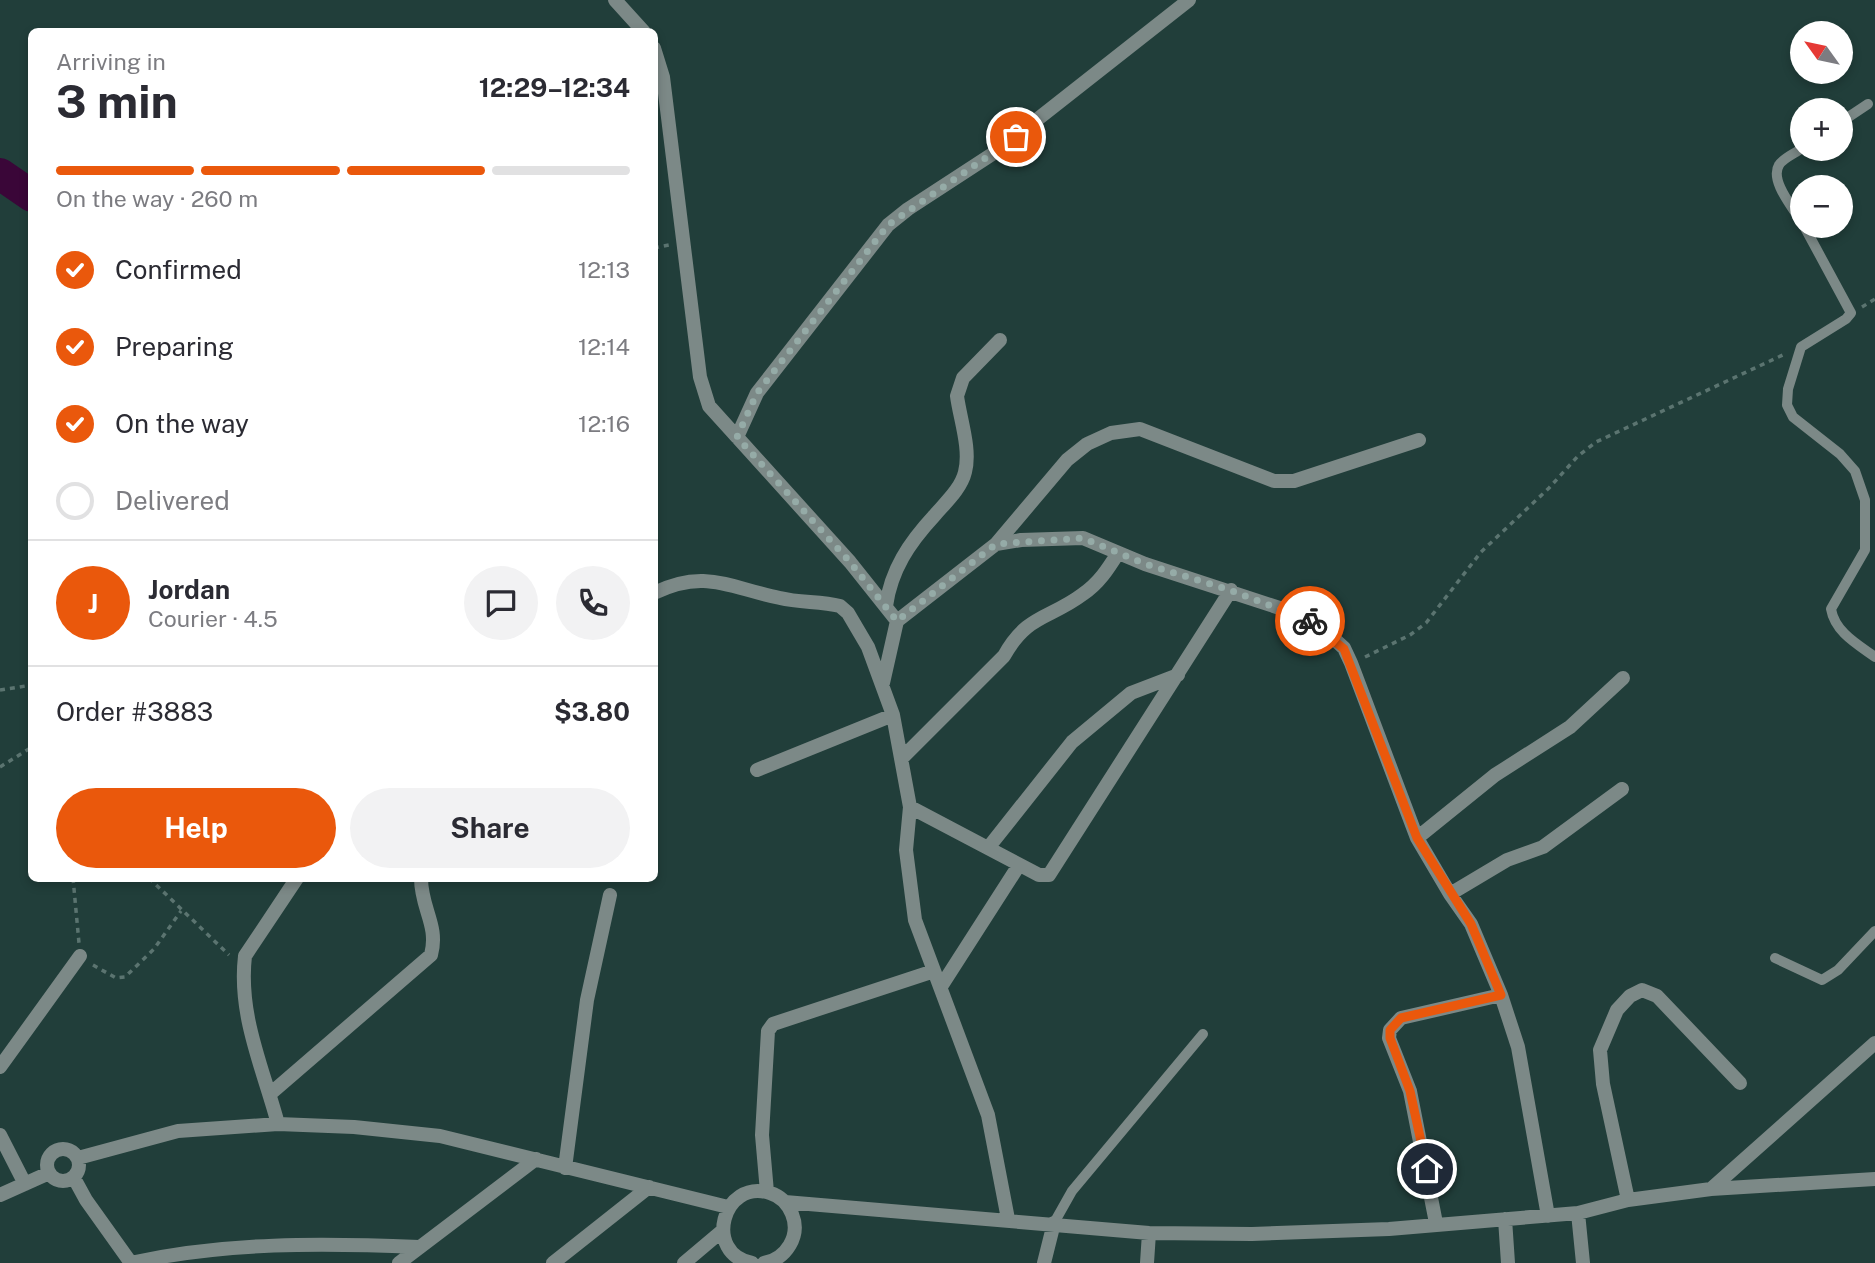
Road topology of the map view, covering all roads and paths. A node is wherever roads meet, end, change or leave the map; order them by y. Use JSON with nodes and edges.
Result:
{"nodes":[{"id":1,"x":615,"y":0,"type":"edge"},
{"id":2,"x":1189,"y":0,"type":"edge"},
{"id":3,"x":640,"y":28,"type":"edge"},
{"id":4,"x":658,"y":60,"type":"edge"},
{"id":5,"x":1868,"y":104,"type":"dead end"},
{"id":6,"x":1853,"y":114,"type":"edge"},
{"id":7,"x":1790,"y":157,"type":"edge"},
{"id":8,"x":1790,"y":202,"type":"edge"},
{"id":9,"x":1811,"y":238,"type":"edge"},
{"id":10,"x":1000,"y":341,"type":"dead end"},
{"id":11,"x":1801,"y":347,"type":"junction"},
{"id":12,"x":737,"y":437,"type":"junction"},
{"id":13,"x":1419,"y":440,"type":"dead end"},
{"id":14,"x":996,"y":544,"type":"junction"},
{"id":15,"x":1118,"y":553,"type":"junction"},
{"id":16,"x":1230,"y":590,"type":"junction"},
{"id":17,"x":658,"y":591,"type":"edge"},
{"id":18,"x":886,"y":606,"type":"junction"},
{"id":19,"x":897,"y":621,"type":"junction"},
{"id":20,"x":1875,"y":657,"type":"edge"},
{"id":21,"x":1351,"y":663,"type":"junction"},
{"id":22,"x":1178,"y":675,"type":"junction"},
{"id":23,"x":1623,"y":678,"type":"dead end"},
{"id":24,"x":883,"y":683,"type":"junction"},
{"id":25,"x":28,"y":686,"type":"edge"},
{"id":26,"x":0,"y":690,"type":"edge"},
{"id":27,"x":893,"y":715,"type":"junction"},
{"id":28,"x":28,"y":750,"type":"edge"},
{"id":29,"x":901,"y":758,"type":"junction"},
{"id":30,"x":0,"y":767,"type":"edge"},
{"id":31,"x":757,"y":770,"type":"dead end"},
{"id":32,"x":1622,"y":789,"type":"dead end"},
{"id":33,"x":910,"y":807,"type":"junction"},
{"id":34,"x":1417,"y":838,"type":"junction"},
{"id":35,"x":988,"y":848,"type":"junction"},
{"id":36,"x":1019,"y":865,"type":"junction"},
{"id":37,"x":72,"y":882,"type":"edge"},
{"id":38,"x":153,"y":882,"type":"edge"},
{"id":39,"x":294,"y":882,"type":"edge"},
{"id":40,"x":421,"y":882,"type":"edge"},
{"id":41,"x":1450,"y":894,"type":"junction"},
{"id":42,"x":610,"y":895,"type":"dead end"},
{"id":43,"x":181,"y":911,"type":"junction"},
{"id":44,"x":1875,"y":931,"type":"edge"},
{"id":45,"x":80,"y":956,"type":"junction"},
{"id":46,"x":1775,"y":958,"type":"dead end"},
{"id":47,"x":243,"y":968,"type":"junction"},
{"id":48,"x":934,"y":971,"type":"junction"},
{"id":49,"x":942,"y":985,"type":"junction"},
{"id":50,"x":1501,"y":995,"type":"junction"},
{"id":51,"x":1203,"y":1034,"type":"dead end"},
{"id":52,"x":1875,"y":1043,"type":"edge"},
{"id":53,"x":0,"y":1068,"type":"edge"},
{"id":54,"x":1740,"y":1083,"type":"dead end"},
{"id":55,"x":270,"y":1094,"type":"junction"},
{"id":56,"x":278,"y":1124,"type":"junction"},
{"id":57,"x":0,"y":1135,"type":"edge"},
{"id":58,"x":79,"y":1158,"type":"junction"},
{"id":59,"x":536,"y":1159,"type":"junction"},
{"id":60,"x":565,"y":1168,"type":"junction"},
{"id":61,"x":49,"y":1173,"type":"junction"},
{"id":62,"x":74,"y":1178,"type":"junction"},
{"id":63,"x":1875,"y":1179,"type":"edge"},
{"id":64,"x":25,"y":1184,"type":"junction"},
{"id":65,"x":649,"y":1187,"type":"junction"},
{"id":66,"x":1711,"y":1189,"type":"junction"},
{"id":67,"x":767,"y":1192,"type":"junction"},
{"id":68,"x":0,"y":1195,"type":"edge"},
{"id":69,"x":1628,"y":1200,"type":"junction"},
{"id":70,"x":785,"y":1202,"type":"junction"},
{"id":71,"x":728,"y":1207,"type":"junction"},
{"id":72,"x":1578,"y":1213,"type":"junction"},
{"id":73,"x":1548,"y":1216,"type":"junction"},
{"id":74,"x":1008,"y":1219,"type":"junction"},
{"id":75,"x":1505,"y":1219,"type":"junction"},
{"id":76,"x":1054,"y":1223,"type":"junction"},
{"id":77,"x":1437,"y":1223,"type":"junction"},
{"id":78,"x":722,"y":1231,"type":"junction"},
{"id":79,"x":1149,"y":1233,"type":"junction"},
{"id":80,"x":419,"y":1248,"type":"junction"},
{"id":81,"x":769,"y":1262,"type":"edge"},
{"id":82,"x":131,"y":1263,"type":"edge"},
{"id":83,"x":398,"y":1263,"type":"edge"},
{"id":84,"x":554,"y":1263,"type":"edge"},
{"id":85,"x":684,"y":1263,"type":"edge"},
{"id":86,"x":752,"y":1263,"type":"edge"},
{"id":87,"x":1044,"y":1263,"type":"edge"},
{"id":88,"x":1147,"y":1263,"type":"edge"},
{"id":89,"x":1508,"y":1263,"type":"edge"},
{"id":90,"x":1583,"y":1263,"type":"edge"}],
"edges":[{"from":1,"to":3,"type":"street"},
{"from":2,"to":12,"type":"street"},
{"from":4,"to":12,"type":"street"},
{"from":5,"to":6,"type":"lane"},
{"from":7,"to":8,"type":"lane"},
{"from":9,"to":11,"type":"lane"},
{"from":10,"to":18,"type":"street"},
{"from":11,"to":20,"type":"lane"},
{"from":11,"to":21,"type":"path"},
{"from":12,"to":18,"type":"street"},
{"from":13,"to":14,"type":"street"},
{"from":14,"to":15,"type":"street"},
{"from":14,"to":19,"type":"street"},
{"from":15,"to":16,"type":"street"},
{"from":15,"to":29,"type":"street"},
{"from":16,"to":21,"type":"street"},
{"from":16,"to":22,"type":"street"},
{"from":17,"to":24,"type":"street"},
{"from":18,"to":19,"type":"street"},
{"from":19,"to":24,"type":"street"},
{"from":21,"to":34,"type":"street"},
{"from":22,"to":35,"type":"street"},
{"from":22,"to":36,"type":"street"},
{"from":23,"to":34,"type":"street"},
{"from":24,"to":27,"type":"street"},
{"from":25,"to":26,"type":"path"},
{"from":27,"to":29,"type":"street"},
{"from":27,"to":31,"type":"street"},
{"from":28,"to":30,"type":"path"},
{"from":29,"to":33,"type":"street"},
{"from":32,"to":41,"type":"street"},
{"from":33,"to":35,"type":"street"},
{"from":33,"to":48,"type":"street"},
{"from":34,"to":41,"type":"street"},
{"from":35,"to":36,"type":"street"},
{"from":36,"to":49,"type":"street"},
{"from":37,"to":45,"type":"path"},
{"from":38,"to":43,"type":"path"},
{"from":39,"to":47,"type":"street"},
{"from":40,"to":55,"type":"street"},
{"from":41,"to":50,"type":"street"},
{"from":42,"to":60,"type":"street"},
{"from":43,"to":45,"type":"path"},
{"from":43,"to":47,"type":"path"},
{"from":44,"to":46,"type":"lane"},
{"from":45,"to":53,"type":"street"},
{"from":47,"to":55,"type":"street"},
{"from":48,"to":49,"type":"street"},
{"from":48,"to":67,"type":"street"},
{"from":49,"to":74,"type":"street"},
{"from":50,"to":73,"type":"street"},
{"from":50,"to":77,"type":"street"},
{"from":51,"to":76,"type":"lane"},
{"from":52,"to":66,"type":"street"},
{"from":54,"to":69,"type":"street"},
{"from":55,"to":56,"type":"street"},
{"from":56,"to":58,"type":"street"},
{"from":56,"to":59,"type":"street"},
{"from":57,"to":64,"type":"street"},
{"from":58,"to":61,"type":"street"},
{"from":58,"to":62,"type":"street"},
{"from":59,"to":60,"type":"street"},
{"from":59,"to":80,"type":"street"},
{"from":60,"to":65,"type":"street"},
{"from":61,"to":62,"type":"street"},
{"from":61,"to":64,"type":"street"},
{"from":62,"to":82,"type":"street"},
{"from":63,"to":66,"type":"street"},
{"from":64,"to":68,"type":"street"},
{"from":65,"to":71,"type":"street"},
{"from":65,"to":84,"type":"street"},
{"from":66,"to":69,"type":"street"},
{"from":67,"to":70,"type":"street"},
{"from":67,"to":71,"type":"street"},
{"from":69,"to":72,"type":"street"},
{"from":70,"to":74,"type":"street"},
{"from":70,"to":81,"type":"street"},
{"from":71,"to":78,"type":"street"},
{"from":72,"to":73,"type":"street"},
{"from":72,"to":90,"type":"street"},
{"from":73,"to":75,"type":"street"},
{"from":74,"to":76,"type":"street"},
{"from":75,"to":77,"type":"street"},
{"from":75,"to":89,"type":"street"},
{"from":76,"to":79,"type":"street"},
{"from":76,"to":87,"type":"street"},
{"from":77,"to":79,"type":"street"},
{"from":78,"to":85,"type":"street"},
{"from":78,"to":86,"type":"street"},
{"from":79,"to":88,"type":"street"},
{"from":80,"to":82,"type":"street"},
{"from":80,"to":83,"type":"street"}]}
